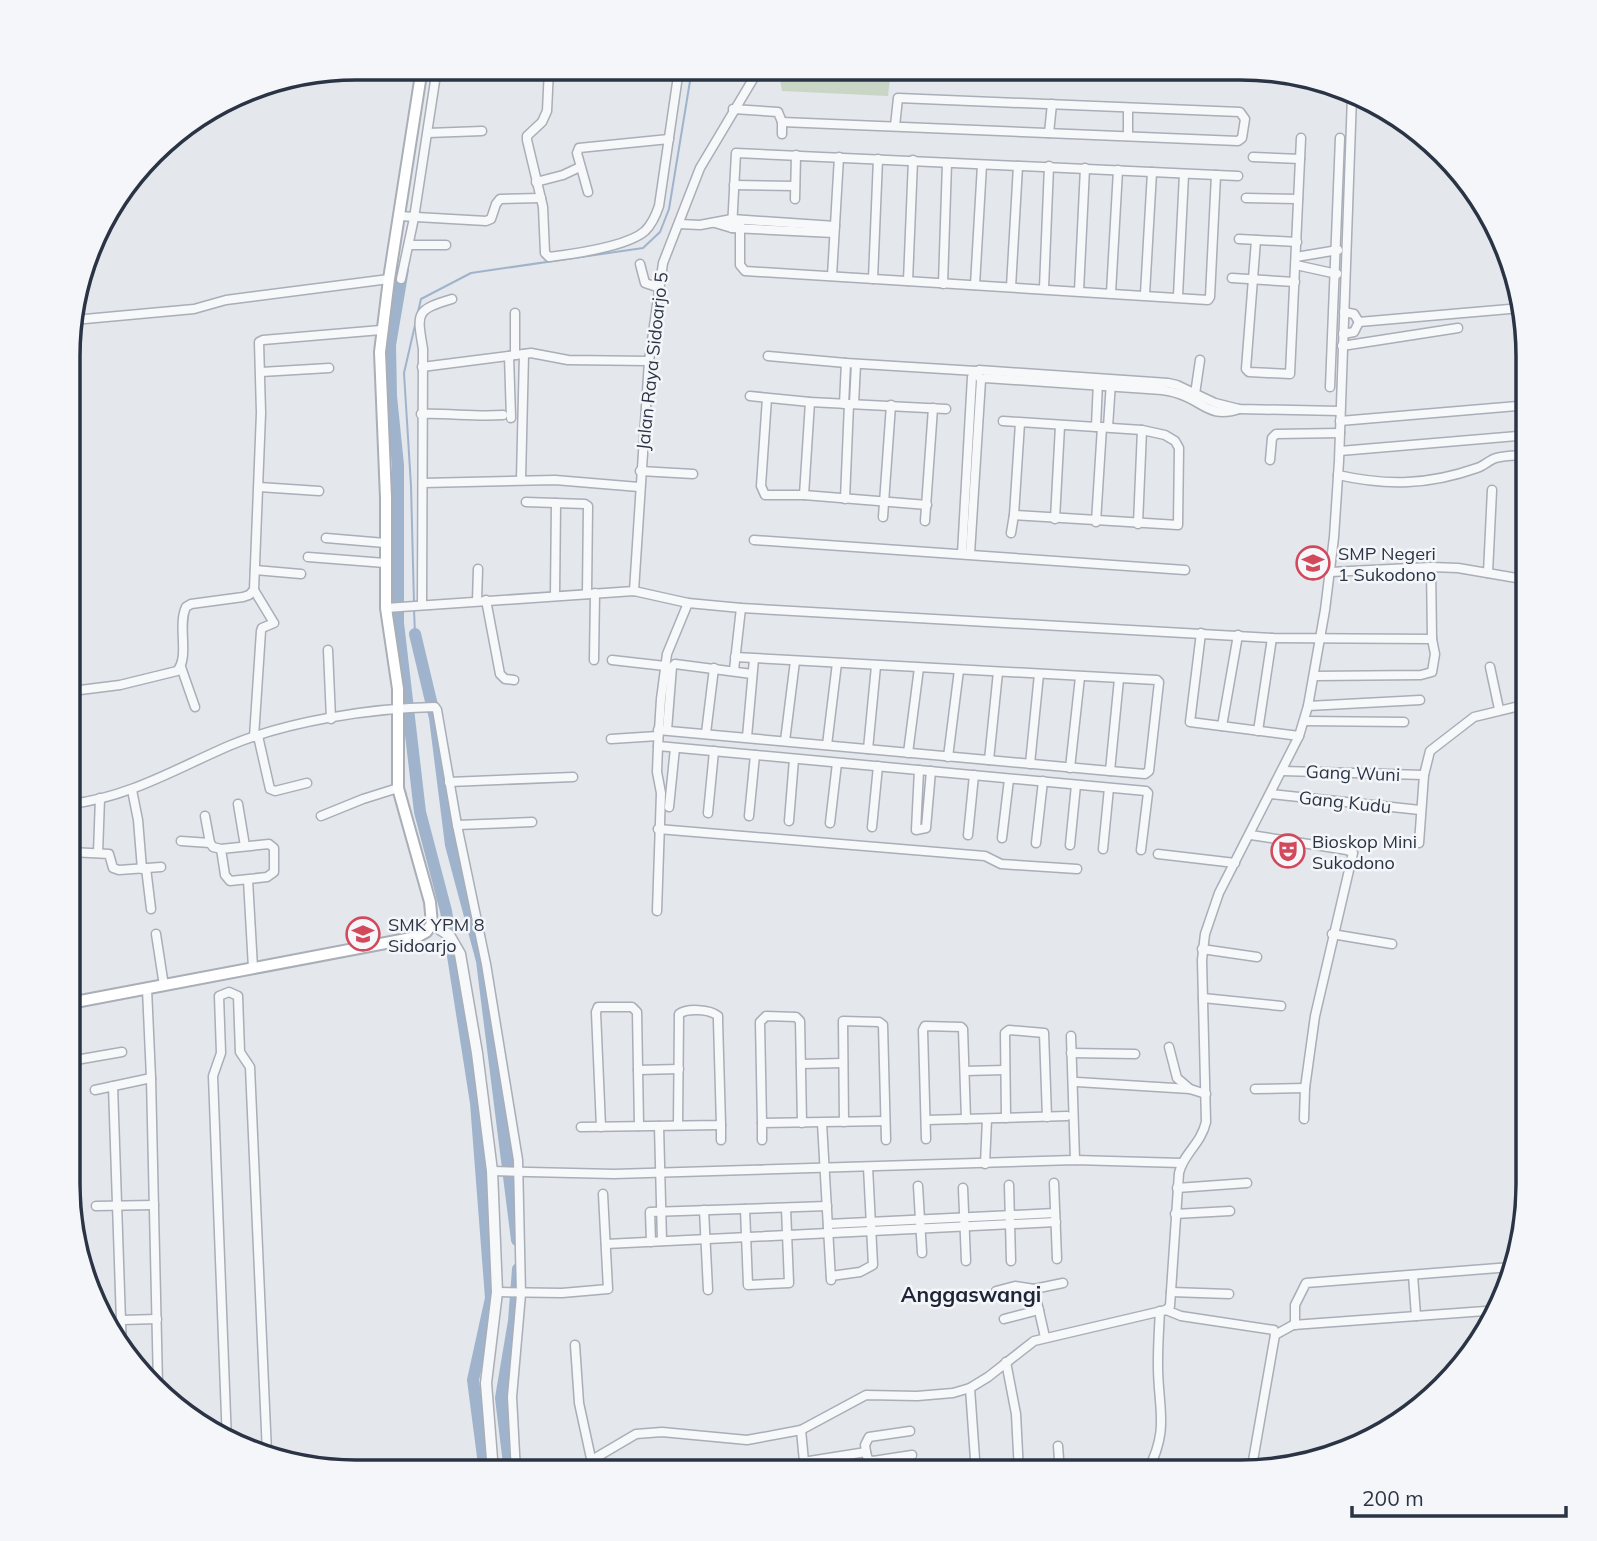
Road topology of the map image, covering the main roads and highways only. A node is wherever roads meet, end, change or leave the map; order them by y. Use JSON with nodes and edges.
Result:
{"nodes":[{"id":1,"x":421,"y":80,"type":"edge"},
{"id":2,"x":81,"y":1001,"type":"edge"}],
"edges":[{"from":1,"to":2,"type":"main road"}]}
